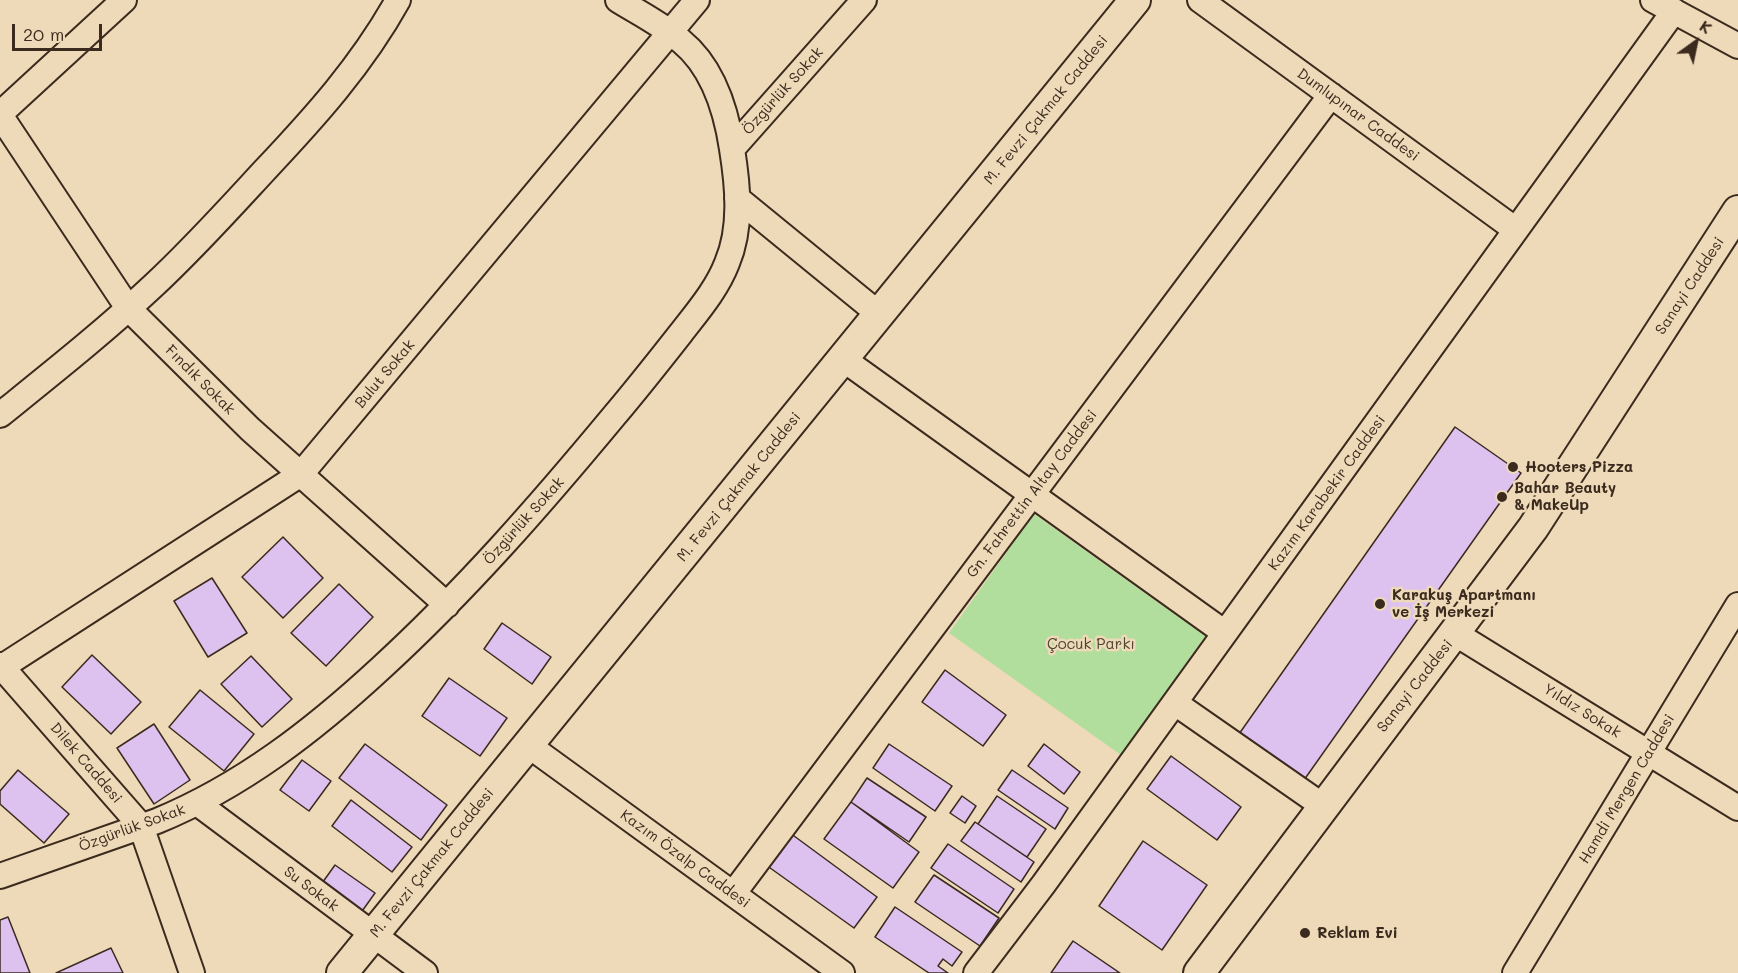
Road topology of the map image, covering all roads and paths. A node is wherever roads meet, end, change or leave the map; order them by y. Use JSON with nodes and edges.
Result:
{"nodes":[{"id":1,"x":124,"y":0,"type":"edge"},
{"id":2,"x":398,"y":0,"type":"edge"},
{"id":3,"x":618,"y":0,"type":"edge"},
{"id":4,"x":697,"y":0,"type":"edge"},
{"id":5,"x":864,"y":0,"type":"edge"},
{"id":6,"x":1135,"y":0,"type":"edge"},
{"id":7,"x":1200,"y":0,"type":"edge"},
{"id":8,"x":1664,"y":5,"type":"edge"},
{"id":9,"x":671,"y":33,"type":"junction"},
{"id":10,"x":1738,"y":46,"type":"edge"},
{"id":11,"x":1331,"y":95,"type":"junction"},
{"id":12,"x":0,"y":114,"type":"edge"},
{"id":13,"x":732,"y":149,"type":"junction"},
{"id":14,"x":737,"y":198,"type":"junction"},
{"id":15,"x":1738,"y":211,"type":"edge"},
{"id":16,"x":1516,"y":230,"type":"junction"},
{"id":17,"x":128,"y":308,"type":"junction"},
{"id":18,"x":879,"y":315,"type":"junction"},
{"id":19,"x":843,"y":359,"type":"junction"},
{"id":20,"x":0,"y":415,"type":"edge"},
{"id":21,"x":301,"y":474,"type":"junction"},
{"id":22,"x":1032,"y":494,"type":"junction"},
{"id":23,"x":447,"y":605,"type":"junction"},
{"id":24,"x":1738,"y":605,"type":"edge"},
{"id":25,"x":1226,"y":633,"type":"junction"},
{"id":26,"x":1455,"y":634,"type":"junction"},
{"id":27,"x":1,"y":666,"type":"edge"},
{"id":28,"x":1175,"y":703,"type":"junction"},
{"id":29,"x":528,"y":745,"type":"junction"},
{"id":30,"x":1649,"y":753,"type":"junction"},
{"id":31,"x":197,"y":803,"type":"junction"},
{"id":32,"x":1323,"y":806,"type":"junction"},
{"id":33,"x":1738,"y":808,"type":"edge"},
{"id":34,"x":141,"y":826,"type":"junction"},
{"id":35,"x":0,"y":876,"type":"edge"},
{"id":36,"x":732,"y":894,"type":"junction"},
{"id":37,"x":373,"y":936,"type":"junction"},
{"id":38,"x":192,"y":973,"type":"edge"},
{"id":39,"x":342,"y":973,"type":"edge"},
{"id":40,"x":425,"y":973,"type":"edge"},
{"id":41,"x":842,"y":973,"type":"edge"},
{"id":42,"x":976,"y":973,"type":"edge"},
{"id":43,"x":1199,"y":973,"type":"edge"},
{"id":44,"x":1515,"y":973,"type":"edge"}],
"edges":[{"from":1,"to":12,"type":"street"},
{"from":2,"to":17,"type":"street"},
{"from":3,"to":9,"type":"street"},
{"from":4,"to":9,"type":"street","name":"Bulut Sokak"},
{"from":5,"to":13,"type":"street","name":"Özgürlük Sokak"},
{"from":6,"to":18,"type":"street","name":"M. Fevzi Çakmak Caddesi"},
{"from":7,"to":11,"type":"street","name":"Dumlupınar Caddesi"},
{"from":8,"to":10,"type":"street"},
{"from":8,"to":16,"type":"street","name":"Kazım Karabekir Caddesi"},
{"from":9,"to":13,"type":"street"},
{"from":9,"to":21,"type":"street","name":"Bulut Sokak"},
{"from":11,"to":16,"type":"street","name":"Dumlupınar Caddesi"},
{"from":11,"to":22,"type":"street","name":"Gn. Fahrettin Altay Caddesi"},
{"from":12,"to":17,"type":"street","name":"Fındık Sokak"},
{"from":13,"to":14,"type":"street","name":"Özgürlük Sokak"},
{"from":14,"to":18,"type":"street"},
{"from":14,"to":23,"type":"street","name":"Özgürlük Sokak"},
{"from":15,"to":26,"type":"street","name":"Sanayi Caddesi"},
{"from":16,"to":25,"type":"street","name":"Kazım Karabekir Caddesi"},
{"from":17,"to":20,"type":"street"},
{"from":17,"to":21,"type":"street","name":"Fındık Sokak"},
{"from":18,"to":19,"type":"street","name":"M. Fevzi Çakmak Caddesi"},
{"from":19,"to":22,"type":"street"},
{"from":19,"to":29,"type":"street","name":"M. Fevzi Çakmak Caddesi"},
{"from":21,"to":23,"type":"street","name":"Fındık Sokak"},
{"from":21,"to":27,"type":"street","name":"Bulut Sokak"},
{"from":22,"to":25,"type":"street"},
{"from":22,"to":36,"type":"street","name":"Gn. Fahrettin Altay Caddesi"},
{"from":23,"to":31,"type":"street","name":"Özgürlük Sokak"},
{"from":24,"to":30,"type":"street","name":"Hamdi Mergen Caddesi"},
{"from":25,"to":28,"type":"street","name":"Kazım Karabekir Caddesi"},
{"from":26,"to":30,"type":"street","name":"Yıldız Sokak"},
{"from":26,"to":32,"type":"street","name":"Sanayi Caddesi"},
{"from":27,"to":34,"type":"street","name":"Dilek Caddesi"},
{"from":28,"to":32,"type":"street"},
{"from":28,"to":42,"type":"street","name":"Kazım Karabekir Caddesi"},
{"from":29,"to":36,"type":"street","name":"Kazım Özalp Caddesi"},
{"from":29,"to":37,"type":"street","name":"M. Fevzi Çakmak Caddesi"},
{"from":30,"to":33,"type":"street","name":"Yıldız Sokak"},
{"from":30,"to":44,"type":"street","name":"Hamdi Mergen Caddesi"},
{"from":31,"to":34,"type":"street","name":"Özgürlük Sokak"},
{"from":31,"to":37,"type":"street","name":"Su Sokak"},
{"from":32,"to":43,"type":"street","name":"Sanayi Caddesi"},
{"from":34,"to":35,"type":"street","name":"Özgürlük Sokak"},
{"from":34,"to":38,"type":"street","name":"Dilek Caddesi"},
{"from":36,"to":41,"type":"street","name":"Kazım Özalp Caddesi"},
{"from":37,"to":39,"type":"street","name":"M. Fevzi Çakmak Caddesi"},
{"from":37,"to":40,"type":"street","name":"Su Sokak"}]}
